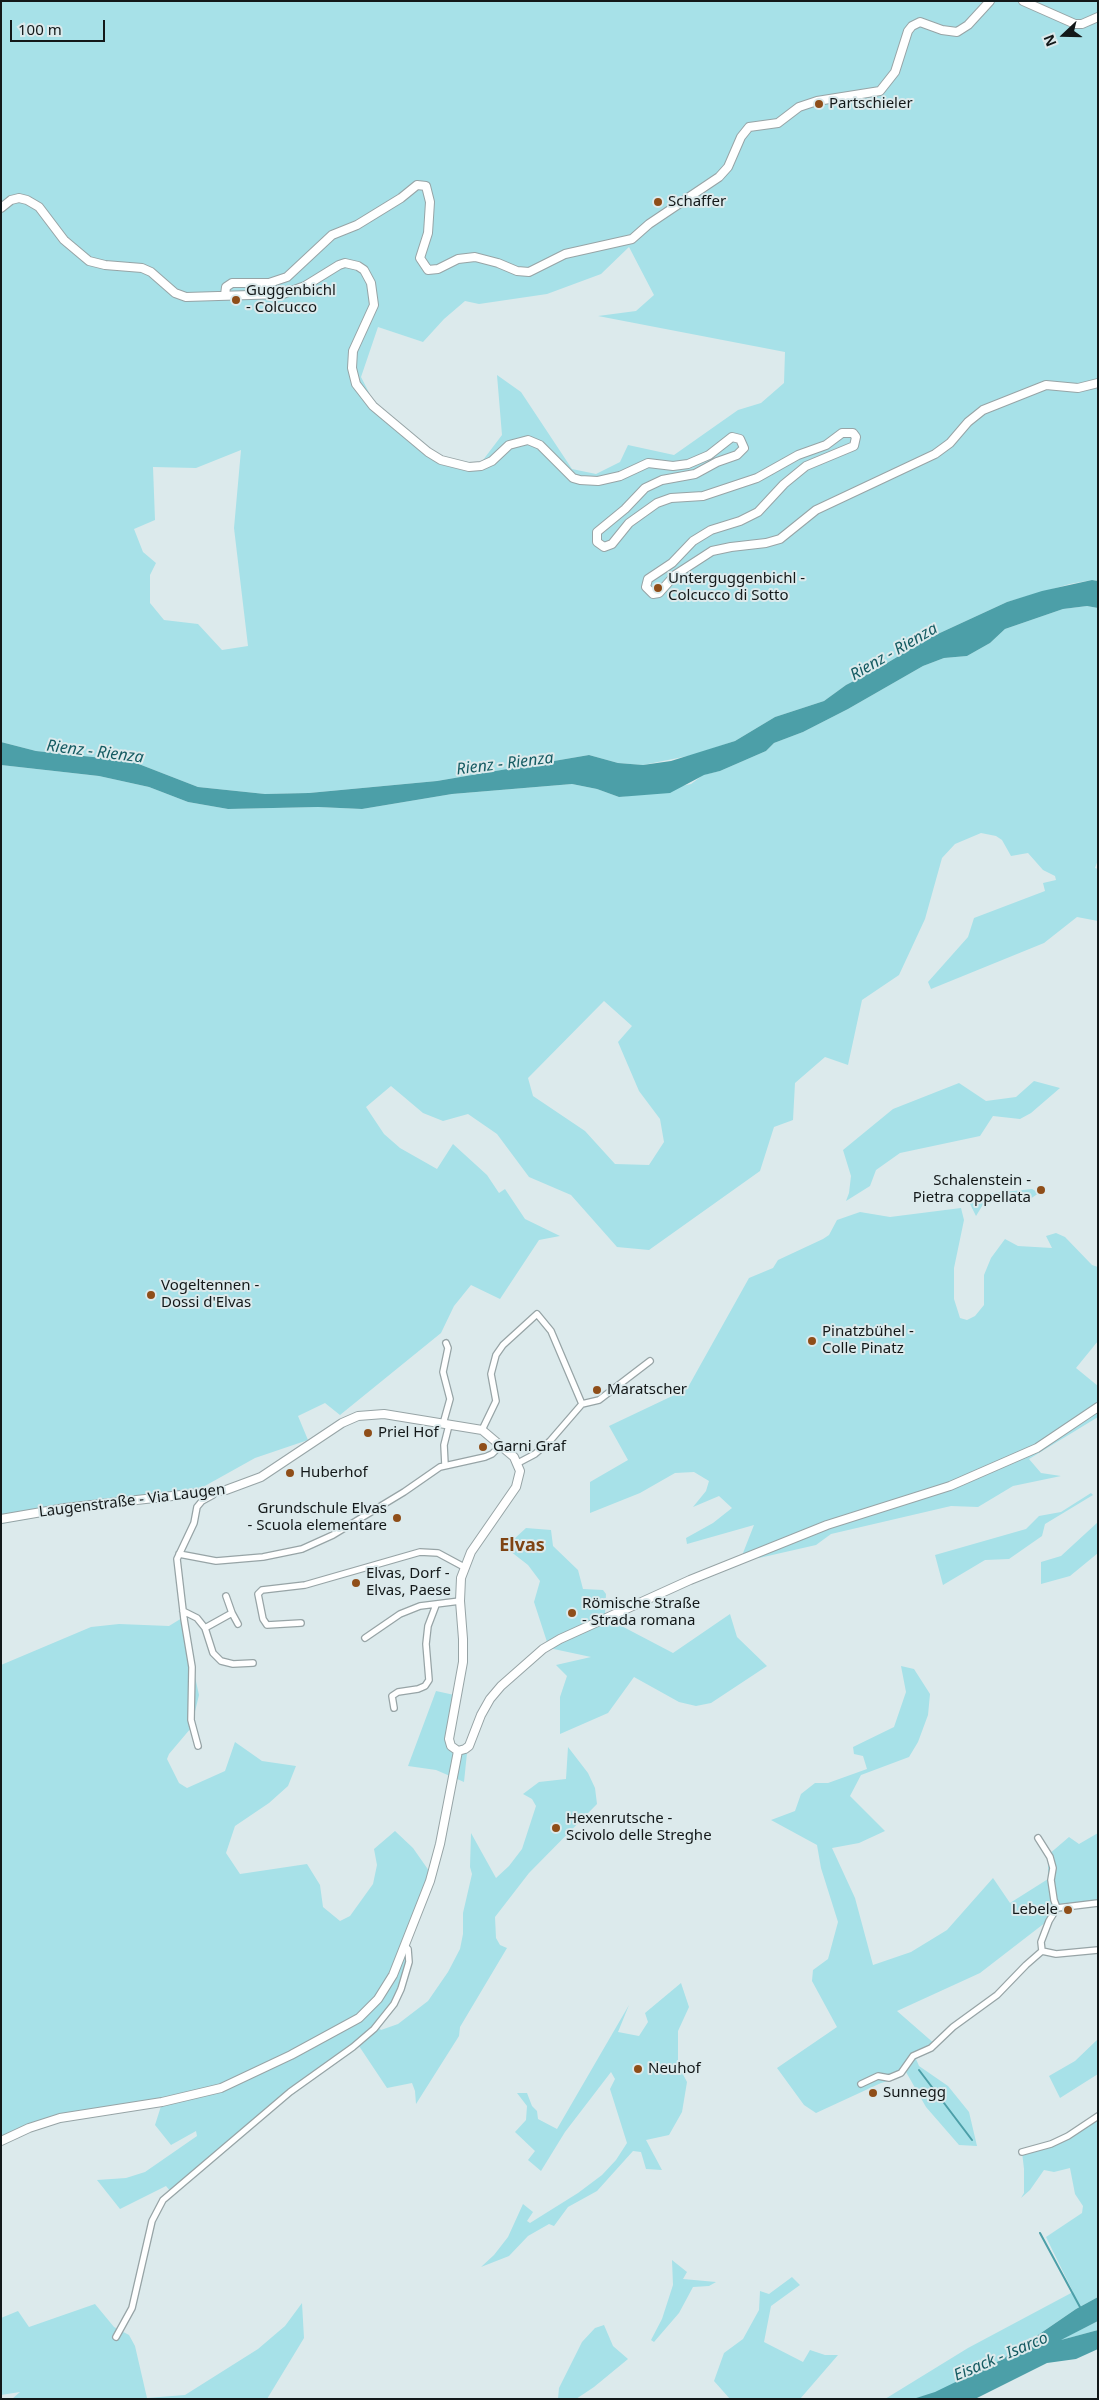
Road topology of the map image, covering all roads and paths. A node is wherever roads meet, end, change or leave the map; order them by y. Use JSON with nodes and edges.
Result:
{"nodes":[{"id":1,"x":990,"y":1,"type":"edge"},
{"id":2,"x":1023,"y":1,"type":"edge"},
{"id":3,"x":1098,"y":16,"type":"edge"},
{"id":4,"x":1,"y":208,"type":"edge"},
{"id":5,"x":225,"y":295,"type":"junction"},
{"id":6,"x":1098,"y":383,"type":"edge"},
{"id":7,"x":446,"y":1343,"type":"dead end"},
{"id":8,"x":650,"y":1361,"type":"dead end"},
{"id":9,"x":582,"y":1404,"type":"junction"},
{"id":10,"x":1098,"y":1408,"type":"edge"},
{"id":11,"x":446,"y":1424,"type":"junction"},
{"id":12,"x":482,"y":1430,"type":"junction"},
{"id":13,"x":500,"y":1446,"type":"junction"},
{"id":14,"x":518,"y":1463,"type":"junction"},
{"id":15,"x":445,"y":1465,"type":"junction"},
{"id":16,"x":213,"y":1492,"type":"junction"},
{"id":17,"x":191,"y":1494,"type":"junction"},
{"id":18,"x":197,"y":1506,"type":"junction"},
{"id":19,"x":1,"y":1519,"type":"edge"},
{"id":20,"x":179,"y":1554,"type":"junction"},
{"id":21,"x":464,"y":1567,"type":"junction"},
{"id":22,"x":226,"y":1596,"type":"dead end"},
{"id":23,"x":460,"y":1601,"type":"junction"},
{"id":24,"x":436,"y":1605,"type":"junction"},
{"id":25,"x":183,"y":1611,"type":"junction"},
{"id":26,"x":232,"y":1613,"type":"junction"},
{"id":27,"x":238,"y":1624,"type":"dead end"},
{"id":28,"x":301,"y":1624,"type":"dead end"},
{"id":29,"x":205,"y":1628,"type":"junction"},
{"id":30,"x":365,"y":1638,"type":"dead end"},
{"id":31,"x":253,"y":1663,"type":"dead end"},
{"id":32,"x":394,"y":1708,"type":"dead end"},
{"id":33,"x":198,"y":1746,"type":"dead end"},
{"id":34,"x":458,"y":1751,"type":"junction"},
{"id":35,"x":1038,"y":1838,"type":"dead end"},
{"id":36,"x":1098,"y":1903,"type":"edge"},
{"id":37,"x":1057,"y":1908,"type":"junction"},
{"id":38,"x":405,"y":1946,"type":"junction"},
{"id":39,"x":1098,"y":1950,"type":"edge"},
{"id":40,"x":1042,"y":1951,"type":"junction"},
{"id":41,"x":861,"y":2084,"type":"dead end"},
{"id":42,"x":1098,"y":2116,"type":"edge"},
{"id":43,"x":1,"y":2141,"type":"edge"},
{"id":44,"x":1022,"y":2152,"type":"dead end"},
{"id":45,"x":116,"y":2337,"type":"dead end"}],
"edges":[{"from":1,"to":5,"type":"street"},
{"from":2,"to":3,"type":"street"},
{"from":4,"to":5,"type":"street"},
{"from":5,"to":6,"type":"street"},
{"from":7,"to":11,"type":"street"},
{"from":8,"to":9,"type":"street"},
{"from":9,"to":12,"type":"street"},
{"from":9,"to":14,"type":"street"},
{"from":10,"to":34,"type":"street"},
{"from":11,"to":12,"type":"street","name":"Laugenstraße - Via Laugen"},
{"from":11,"to":15,"type":"street"},
{"from":11,"to":16,"type":"street","name":"Laugenstraße - Via Laugen"},
{"from":12,"to":13,"type":"street"},
{"from":13,"to":14,"type":"street"},
{"from":13,"to":15,"type":"street"},
{"from":14,"to":21,"type":"street"},
{"from":15,"to":20,"type":"street"},
{"from":16,"to":17,"type":"street","name":"Laugenstraße - Via Laugen"},
{"from":16,"to":18,"type":"street"},
{"from":17,"to":18,"type":"street"},
{"from":17,"to":19,"type":"street","name":"Laugenstraße - Via Laugen"},
{"from":18,"to":20,"type":"street"},
{"from":20,"to":25,"type":"street"},
{"from":21,"to":23,"type":"street"},
{"from":21,"to":28,"type":"street"},
{"from":22,"to":26,"type":"street"},
{"from":23,"to":24,"type":"street"},
{"from":23,"to":34,"type":"street"},
{"from":24,"to":30,"type":"street"},
{"from":24,"to":32,"type":"street"},
{"from":25,"to":29,"type":"street"},
{"from":25,"to":33,"type":"street"},
{"from":26,"to":27,"type":"street"},
{"from":26,"to":29,"type":"street"},
{"from":29,"to":31,"type":"street"},
{"from":34,"to":38,"type":"street"},
{"from":35,"to":37,"type":"street"},
{"from":36,"to":37,"type":"street"},
{"from":37,"to":40,"type":"street"},
{"from":38,"to":43,"type":"street"},
{"from":38,"to":45,"type":"street"},
{"from":39,"to":40,"type":"street"},
{"from":40,"to":41,"type":"street"},
{"from":42,"to":44,"type":"street"}]}
